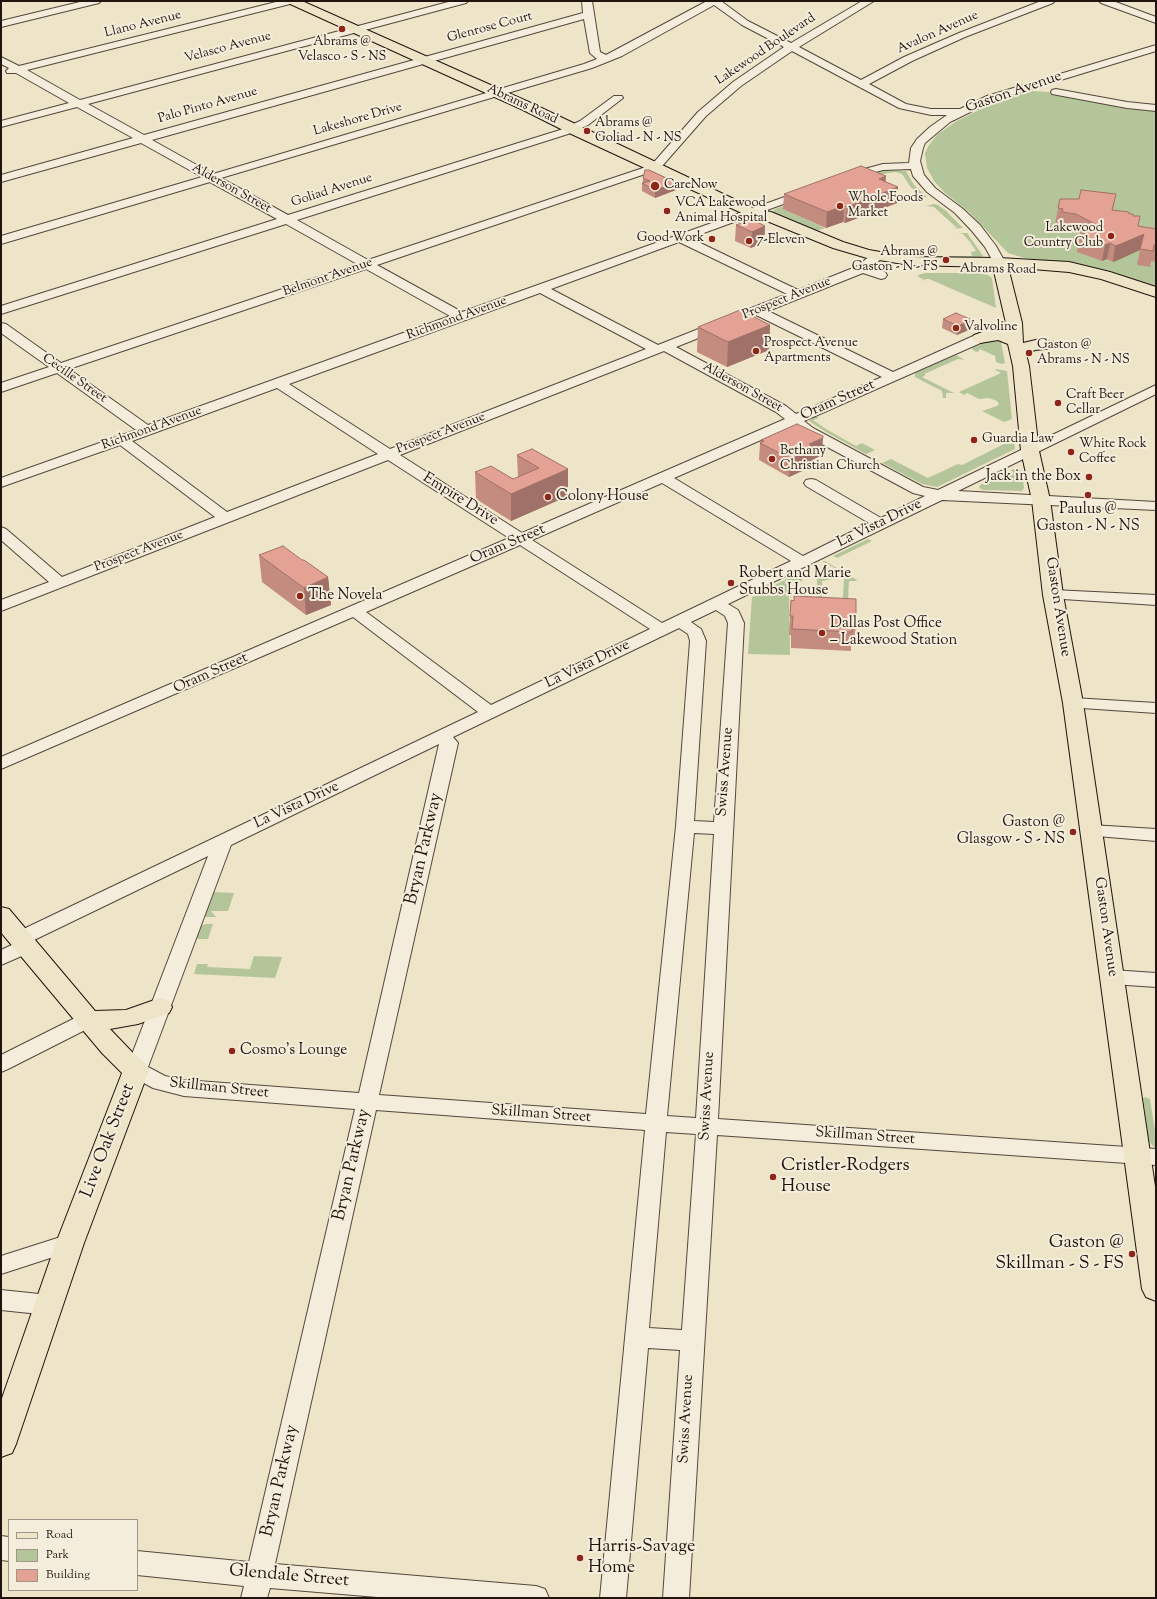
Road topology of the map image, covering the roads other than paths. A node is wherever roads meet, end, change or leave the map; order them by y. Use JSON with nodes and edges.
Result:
{"nodes":[{"id":1,"x":96,"y":1,"type":"edge"},
{"id":2,"x":292,"y":1,"type":"edge"},
{"id":3,"x":463,"y":1,"type":"edge"},
{"id":4,"x":587,"y":1,"type":"edge"},
{"id":5,"x":714,"y":1,"type":"edge"},
{"id":6,"x":869,"y":1,"type":"edge"},
{"id":7,"x":1050,"y":1,"type":"edge"},
{"id":8,"x":1104,"y":1,"type":"edge"},
{"id":9,"x":588,"y":15,"type":"junction"},
{"id":10,"x":1156,"y":20,"type":"edge"},
{"id":11,"x":1,"y":24,"type":"edge"},
{"id":12,"x":355,"y":29,"type":"junction"},
{"id":13,"x":790,"y":48,"type":"junction"},
{"id":14,"x":1156,"y":48,"type":"edge"},
{"id":15,"x":606,"y":59,"type":"junction"},
{"id":16,"x":1,"y":60,"type":"edge"},
{"id":17,"x":423,"y":60,"type":"junction"},
{"id":18,"x":18,"y":69,"type":"junction"},
{"id":19,"x":1,"y":74,"type":"edge"},
{"id":20,"x":1049,"y":80,"type":"junction"},
{"id":21,"x":860,"y":84,"type":"junction"},
{"id":22,"x":1022,"y":88,"type":"junction"},
{"id":23,"x":1056,"y":92,"type":"junction"},
{"id":24,"x":498,"y":93,"type":"junction"},
{"id":25,"x":618,"y":98,"type":"dead end"},
{"id":26,"x":78,"y":103,"type":"junction"},
{"id":27,"x":903,"y":106,"type":"junction"},
{"id":28,"x":1156,"y":108,"type":"edge"},
{"id":29,"x":960,"y":112,"type":"junction"},
{"id":30,"x":1,"y":124,"type":"edge"},
{"id":31,"x":928,"y":124,"type":"junction"},
{"id":32,"x":572,"y":129,"type":"junction"},
{"id":33,"x":142,"y":139,"type":"junction"},
{"id":34,"x":921,"y":141,"type":"junction"},
{"id":35,"x":915,"y":166,"type":"junction"},
{"id":36,"x":654,"y":167,"type":"junction"},
{"id":37,"x":861,"y":172,"type":"junction"},
{"id":38,"x":211,"y":178,"type":"junction"},
{"id":39,"x":1,"y":179,"type":"edge"},
{"id":40,"x":833,"y":182,"type":"edge"},
{"id":41,"x":818,"y":188,"type":"edge"},
{"id":42,"x":751,"y":212,"type":"junction"},
{"id":43,"x":287,"y":220,"type":"junction"},
{"id":44,"x":680,"y":238,"type":"junction"},
{"id":45,"x":1,"y":240,"type":"edge"},
{"id":46,"x":990,"y":246,"type":"junction"},
{"id":47,"x":870,"y":262,"type":"junction"},
{"id":48,"x":1039,"y":264,"type":"junction"},
{"id":49,"x":367,"y":265,"type":"junction"},
{"id":50,"x":1000,"y":265,"type":"junction"},
{"id":51,"x":881,"y":275,"type":"dead end"},
{"id":52,"x":541,"y":288,"type":"junction"},
{"id":53,"x":1149,"y":294,"type":"edge"},
{"id":54,"x":798,"y":295,"type":"junction"},
{"id":55,"x":1,"y":310,"type":"edge"},
{"id":56,"x":758,"y":311,"type":"junction"},
{"id":57,"x":461,"y":317,"type":"junction"},
{"id":58,"x":1014,"y":323,"type":"junction"},
{"id":59,"x":1,"y":327,"type":"edge"},
{"id":60,"x":980,"y":338,"type":"junction"},
{"id":61,"x":1048,"y":345,"type":"dead end"},
{"id":62,"x":1017,"y":347,"type":"junction"},
{"id":63,"x":662,"y":348,"type":"junction"},
{"id":64,"x":59,"y":368,"type":"junction"},
{"id":65,"x":893,"y":377,"type":"junction"},
{"id":66,"x":278,"y":383,"type":"junction"},
{"id":67,"x":1,"y":388,"type":"edge"},
{"id":68,"x":1156,"y":389,"type":"edge"},
{"id":69,"x":795,"y":420,"type":"junction"},
{"id":70,"x":147,"y":431,"type":"junction"},
{"id":71,"x":122,"y":440,"type":"junction"},
{"id":72,"x":1030,"y":451,"type":"junction"},
{"id":73,"x":388,"y":454,"type":"junction"},
{"id":74,"x":662,"y":478,"type":"junction"},
{"id":75,"x":1,"y":483,"type":"edge"},
{"id":76,"x":811,"y":483,"type":"dead end"},
{"id":77,"x":940,"y":495,"type":"junction"},
{"id":78,"x":1041,"y":500,"type":"junction"},
{"id":79,"x":1156,"y":506,"type":"edge"},
{"id":80,"x":225,"y":518,"type":"junction"},
{"id":81,"x":881,"y":524,"type":"junction"},
{"id":82,"x":1,"y":532,"type":"edge"},
{"id":83,"x":522,"y":539,"type":"junction"},
{"id":84,"x":803,"y":562,"type":"junction"},
{"id":85,"x":60,"y":583,"type":"junction"},
{"id":86,"x":1054,"y":594,"type":"junction"},
{"id":87,"x":1156,"y":600,"type":"edge"},
{"id":88,"x":716,"y":603,"type":"junction"},
{"id":89,"x":1,"y":606,"type":"edge"},
{"id":90,"x":355,"y":611,"type":"junction"},
{"id":91,"x":680,"y":621,"type":"junction"},
{"id":92,"x":662,"y":630,"type":"junction"},
{"id":93,"x":1073,"y":703,"type":"junction"},
{"id":94,"x":1156,"y":708,"type":"edge"},
{"id":95,"x":490,"y":713,"type":"junction"},
{"id":96,"x":440,"y":737,"type":"junction"},
{"id":97,"x":1,"y":764,"type":"edge"},
{"id":98,"x":685,"y":826,"type":"junction"},
{"id":99,"x":723,"y":829,"type":"junction"},
{"id":100,"x":1091,"y":831,"type":"junction"},
{"id":101,"x":1156,"y":835,"type":"edge"},
{"id":102,"x":223,"y":841,"type":"junction"},
{"id":103,"x":169,"y":867,"type":"junction"},
{"id":104,"x":204,"y":888,"type":"junction"},
{"id":105,"x":1,"y":915,"type":"edge"},
{"id":106,"x":23,"y":942,"type":"junction"},
{"id":107,"x":1,"y":958,"type":"edge"},
{"id":108,"x":1112,"y":977,"type":"junction"},
{"id":109,"x":1156,"y":980,"type":"edge"},
{"id":110,"x":160,"y":1007,"type":"junction"},
{"id":111,"x":88,"y":1020,"type":"junction"},
{"id":112,"x":1,"y":1064,"type":"edge"},
{"id":113,"x":136,"y":1070,"type":"junction"},
{"id":114,"x":367,"y":1101,"type":"junction"},
{"id":115,"x":656,"y":1123,"type":"junction"},
{"id":116,"x":706,"y":1126,"type":"junction"},
{"id":117,"x":1146,"y":1156,"type":"edge"},
{"id":118,"x":70,"y":1244,"type":"junction"},
{"id":119,"x":1,"y":1265,"type":"edge"},
{"id":120,"x":1156,"y":1289,"type":"edge"},
{"id":121,"x":1,"y":1300,"type":"edge"},
{"id":122,"x":49,"y":1305,"type":"junction"},
{"id":123,"x":636,"y":1337,"type":"junction"},
{"id":124,"x":692,"y":1341,"type":"junction"},
{"id":125,"x":1,"y":1444,"type":"edge"},
{"id":126,"x":138,"y":1563,"type":"edge"},
{"id":127,"x":257,"y":1587,"type":"edge"},
{"id":128,"x":536,"y":1598,"type":"edge"},
{"id":129,"x":613,"y":1598,"type":"edge"},
{"id":130,"x":676,"y":1598,"type":"edge"}],
"edges":[{"from":1,"to":11,"type":"street"},
{"from":2,"to":12,"type":"main road","name":"Abrams Road"},
{"from":2,"to":18,"type":"street","name":"Llano Avenue"},
{"from":3,"to":12,"type":"street","name":"Velasco Avenue"},
{"from":4,"to":9,"type":"street"},
{"from":5,"to":13,"type":"street"},
{"from":5,"to":15,"type":"street","name":"Lakeshore Drive"},
{"from":6,"to":13,"type":"street","name":"Lakewood Boulevard"},
{"from":7,"to":21,"type":"street","name":"Avalon Avenue"},
{"from":8,"to":10,"type":"street"},
{"from":9,"to":15,"type":"street"},
{"from":9,"to":17,"type":"street","name":"Glenrose Court"},
{"from":12,"to":17,"type":"main road","name":"Abrams Road"},
{"from":12,"to":26,"type":"street","name":"Velasco Avenue"},
{"from":13,"to":21,"type":"street"},
{"from":13,"to":36,"type":"street","name":"Lakewood Boulevard"},
{"from":14,"to":20,"type":"street","name":"Gaston Avenue"},
{"from":15,"to":24,"type":"street","name":"Lakeshore Drive"},
{"from":16,"to":18,"type":"street","name":"Alderson Street"},
{"from":17,"to":24,"type":"main road","name":"Abrams Road"},
{"from":17,"to":33,"type":"street","name":"Palo Pinto Avenue"},
{"from":18,"to":19,"type":"street","name":"Llano Avenue"},
{"from":18,"to":26,"type":"street","name":"Alderson Street"},
{"from":20,"to":22,"type":"street","name":"Gaston Avenue"},
{"from":20,"to":23,"type":"street"},
{"from":21,"to":27,"type":"street"},
{"from":22,"to":23,"type":"street"},
{"from":22,"to":29,"type":"street","name":"Gaston Avenue"},
{"from":23,"to":28,"type":"street"},
{"from":24,"to":32,"type":"main road","name":"Abrams Road"},
{"from":24,"to":38,"type":"street","name":"Lakeshore Drive"},
{"from":25,"to":32,"type":"street","name":"Goliad Avenue"},
{"from":26,"to":30,"type":"street","name":"Velasco Avenue"},
{"from":26,"to":33,"type":"street","name":"Alderson Street"},
{"from":27,"to":29,"type":"street"},
{"from":27,"to":31,"type":"street"},
{"from":29,"to":31,"type":"street","name":"Gaston Avenue"},
{"from":31,"to":34,"type":"street","name":"Gaston Avenue"},
{"from":32,"to":36,"type":"main road","name":"Abrams Road"},
{"from":32,"to":43,"type":"street","name":"Goliad Avenue"},
{"from":33,"to":38,"type":"street","name":"Alderson Street"},
{"from":33,"to":39,"type":"street","name":"Palo Pinto Avenue"},
{"from":34,"to":35,"type":"street","name":"Gaston Avenue"},
{"from":34,"to":37,"type":"street"},
{"from":35,"to":37,"type":"street"},
{"from":35,"to":46,"type":"street","name":"Gaston Avenue"},
{"from":36,"to":42,"type":"main road","name":"Abrams Road"},
{"from":36,"to":49,"type":"street","name":"Belmont Avenue"},
{"from":37,"to":40,"type":"street"},
{"from":38,"to":43,"type":"street","name":"Alderson Street"},
{"from":38,"to":45,"type":"street","name":"Lakeshore Drive"},
{"from":41,"to":42,"type":"street","name":"Richmond Avenue"},
{"from":42,"to":44,"type":"street","name":"Richmond Avenue"},
{"from":42,"to":47,"type":"main road","name":"Abrams Road"},
{"from":43,"to":49,"type":"street","name":"Alderson Street"},
{"from":43,"to":55,"type":"street","name":"Goliad Avenue"},
{"from":44,"to":52,"type":"street","name":"Richmond Avenue"},
{"from":44,"to":54,"type":"street"},
{"from":46,"to":48,"type":"main road"},
{"from":46,"to":50,"type":"street","name":"Gaston Avenue"},
{"from":47,"to":50,"type":"main road","name":"Abrams Road"},
{"from":47,"to":51,"type":"street"},
{"from":47,"to":54,"type":"street","name":"Prospect Avenue"},
{"from":48,"to":50,"type":"main road","name":"Abrams Road"},
{"from":48,"to":53,"type":"main road","name":"Abrams Road"},
{"from":49,"to":57,"type":"street","name":"Alderson Street"},
{"from":49,"to":64,"type":"street","name":"Belmont Avenue"},
{"from":50,"to":53,"type":"main road","name":"Abrams Road"},
{"from":50,"to":58,"type":"main road","name":"Gaston Avenue"},
{"from":52,"to":57,"type":"street","name":"Richmond Avenue"},
{"from":52,"to":63,"type":"street","name":"Alderson Street"},
{"from":54,"to":56,"type":"street","name":"Prospect Avenue"},
{"from":56,"to":63,"type":"street","name":"Prospect Avenue"},
{"from":56,"to":65,"type":"street"},
{"from":57,"to":66,"type":"street","name":"Richmond Avenue"},
{"from":58,"to":60,"type":"street","name":"Oram Street"},
{"from":58,"to":62,"type":"main road","name":"Gaston Avenue"},
{"from":59,"to":64,"type":"street","name":"Cecille Street"},
{"from":60,"to":62,"type":"main road"},
{"from":60,"to":65,"type":"street","name":"Oram Street"},
{"from":61,"to":62,"type":"main road"},
{"from":62,"to":72,"type":"main road","name":"Gaston Avenue"},
{"from":63,"to":69,"type":"street","name":"Alderson Street"},
{"from":63,"to":73,"type":"street","name":"Prospect Avenue"},
{"from":64,"to":67,"type":"street","name":"Belmont Avenue"},
{"from":64,"to":70,"type":"street","name":"Cecille Street"},
{"from":65,"to":69,"type":"street","name":"Oram Street"},
{"from":66,"to":70,"type":"street","name":"Richmond Avenue"},
{"from":66,"to":73,"type":"street","name":"Empire Drive"},
{"from":68,"to":72,"type":"street","name":"La Vista Drive"},
{"from":69,"to":74,"type":"street","name":"Oram Street"},
{"from":69,"to":77,"type":"street","name":"Alderson Street"},
{"from":70,"to":71,"type":"street","name":"Richmond Avenue"},
{"from":71,"to":75,"type":"street","name":"Richmond Avenue"},
{"from":71,"to":80,"type":"street"},
{"from":72,"to":77,"type":"street","name":"La Vista Drive"},
{"from":72,"to":78,"type":"main road","name":"Gaston Avenue"},
{"from":73,"to":80,"type":"street","name":"Prospect Avenue"},
{"from":73,"to":83,"type":"street","name":"Empire Drive"},
{"from":74,"to":83,"type":"street","name":"Oram Street"},
{"from":74,"to":84,"type":"street"},
{"from":76,"to":81,"type":"street"},
{"from":77,"to":78,"type":"street","name":"Alderson Street"},
{"from":77,"to":81,"type":"street","name":"La Vista Drive"},
{"from":78,"to":79,"type":"street","name":"Alderson Street"},
{"from":78,"to":86,"type":"main road","name":"Gaston Avenue"},
{"from":80,"to":85,"type":"street","name":"Prospect Avenue"},
{"from":81,"to":84,"type":"street","name":"La Vista Drive"},
{"from":82,"to":85,"type":"street"},
{"from":83,"to":90,"type":"street","name":"Oram Street"},
{"from":83,"to":92,"type":"street","name":"Empire Drive"},
{"from":84,"to":88,"type":"street","name":"La Vista Drive"},
{"from":85,"to":89,"type":"street","name":"Prospect Avenue"},
{"from":86,"to":87,"type":"street"},
{"from":86,"to":93,"type":"main road","name":"Gaston Avenue"},
{"from":88,"to":91,"type":"street","name":"La Vista Drive"},
{"from":88,"to":99,"type":"street","name":"Swiss Avenue"},
{"from":90,"to":95,"type":"street"},
{"from":90,"to":97,"type":"street","name":"Oram Street"},
{"from":91,"to":92,"type":"street","name":"La Vista Drive"},
{"from":91,"to":98,"type":"street"},
{"from":92,"to":95,"type":"street","name":"La Vista Drive"},
{"from":93,"to":94,"type":"street"},
{"from":93,"to":100,"type":"main road","name":"Gaston Avenue"},
{"from":95,"to":96,"type":"street","name":"La Vista Drive"},
{"from":96,"to":102,"type":"street","name":"La Vista Drive"},
{"from":96,"to":114,"type":"street","name":"Bryan Parkway"},
{"from":98,"to":99,"type":"street"},
{"from":98,"to":115,"type":"street"},
{"from":99,"to":116,"type":"street","name":"Swiss Avenue"},
{"from":100,"to":101,"type":"street"},
{"from":100,"to":108,"type":"main road","name":"Gaston Avenue"},
{"from":102,"to":103,"type":"street","name":"La Vista Drive"},
{"from":102,"to":104,"type":"street","name":"Live Oak Street"},
{"from":103,"to":104,"type":"street"},
{"from":103,"to":106,"type":"street","name":"La Vista Drive"},
{"from":104,"to":110,"type":"street","name":"Live Oak Street"},
{"from":105,"to":106,"type":"main road","name":"Skillman Street"},
{"from":106,"to":107,"type":"street","name":"La Vista Drive"},
{"from":106,"to":111,"type":"main road","name":"Skillman Street"},
{"from":108,"to":109,"type":"street"},
{"from":108,"to":117,"type":"main road","name":"Gaston Avenue"},
{"from":110,"to":111,"type":"main road"},
{"from":110,"to":113,"type":"street","name":"Live Oak Street"},
{"from":111,"to":112,"type":"street"},
{"from":111,"to":113,"type":"main road","name":"Skillman Street"},
{"from":113,"to":114,"type":"street","name":"Skillman Street"},
{"from":113,"to":118,"type":"main road","name":"Live Oak Street"},
{"from":114,"to":115,"type":"street","name":"Skillman Street"},
{"from":114,"to":127,"type":"street","name":"Bryan Parkway"},
{"from":115,"to":116,"type":"street","name":"Skillman Street"},
{"from":115,"to":123,"type":"street"},
{"from":116,"to":117,"type":"street","name":"Skillman Street"},
{"from":116,"to":124,"type":"street","name":"Swiss Avenue"},
{"from":117,"to":120,"type":"main road","name":"Gaston Avenue"},
{"from":118,"to":119,"type":"street"},
{"from":118,"to":122,"type":"main road","name":"Live Oak Street"},
{"from":121,"to":122,"type":"street"},
{"from":122,"to":125,"type":"main road","name":"Live Oak Street"},
{"from":123,"to":124,"type":"street"},
{"from":123,"to":129,"type":"street"},
{"from":124,"to":130,"type":"street","name":"Swiss Avenue"},
{"from":126,"to":127,"type":"street","name":"Glendale Street"},
{"from":127,"to":128,"type":"street","name":"Glendale Street"}]}
